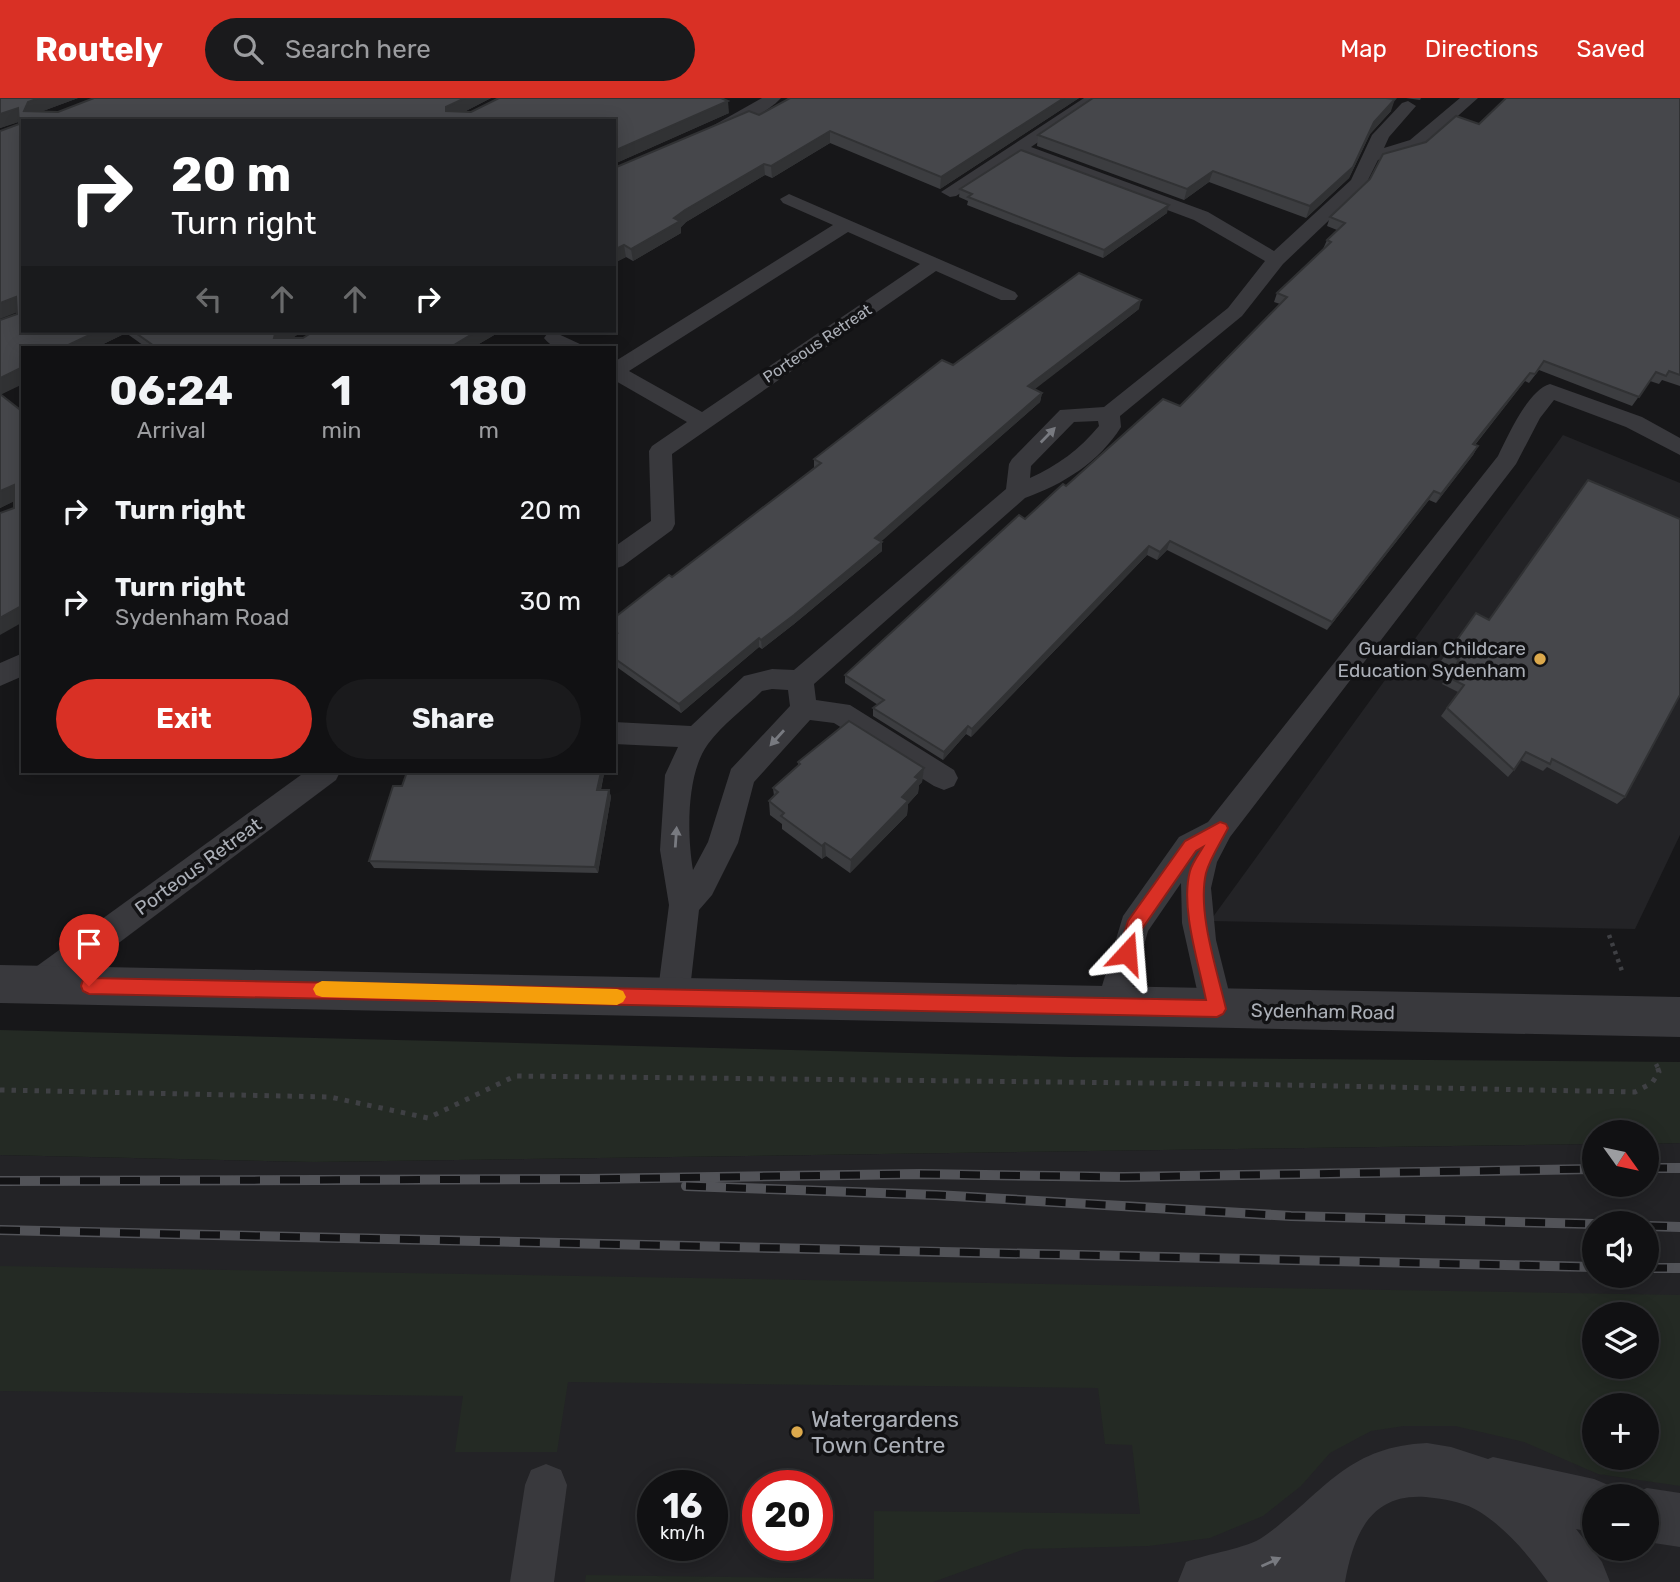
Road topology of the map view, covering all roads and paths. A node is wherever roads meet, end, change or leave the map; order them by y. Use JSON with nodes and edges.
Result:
{"nodes":[{"id":1,"x":773,"y":98,"type":"edge"},
{"id":2,"x":1096,"y":98,"type":"edge"},
{"id":3,"x":1471,"y":98,"type":"edge"},
{"id":4,"x":1381,"y":102,"type":"edge"},
{"id":5,"x":1419,"y":108,"type":"junction"},
{"id":6,"x":1453,"y":113,"type":"junction"},
{"id":7,"x":699,"y":136,"type":"edge"},
{"id":8,"x":1018,"y":148,"type":"junction"},
{"id":9,"x":1370,"y":158,"type":"junction"},
{"id":10,"x":950,"y":192,"type":"edge"},
{"id":11,"x":789,"y":199,"type":"dead end"},
{"id":12,"x":846,"y":225,"type":"junction"},
{"id":13,"x":1276,"y":260,"type":"junction"},
{"id":14,"x":933,"y":264,"type":"junction"},
{"id":15,"x":1008,"y":296,"type":"dead end"},
{"id":16,"x":554,"y":338,"type":"dead end"},
{"id":17,"x":569,"y":346,"type":"edge"},
{"id":18,"x":616,"y":370,"type":"edge"},
{"id":19,"x":616,"y":372,"type":"edge"},
{"id":20,"x":1109,"y":414,"type":"junction"},
{"id":21,"x":701,"y":421,"type":"junction"},
{"id":22,"x":1680,"y":448,"type":"edge"},
{"id":23,"x":1017,"y":492,"type":"junction"},
{"id":24,"x":616,"y":559,"type":"edge"},
{"id":25,"x":21,"y":664,"type":"edge"},
{"id":26,"x":0,"y":676,"type":"edge"},
{"id":27,"x":802,"y":695,"type":"junction"},
{"id":28,"x":616,"y":733,"type":"edge"},
{"id":29,"x":697,"y":737,"type":"junction"},
{"id":30,"x":325,"y":773,"type":"edge"},
{"id":31,"x":944,"y":778,"type":"dead end"},
{"id":32,"x":1220,"y":828,"type":"junction"},
{"id":33,"x":684,"y":905,"type":"junction"},
{"id":34,"x":1609,"y":935,"type":"dead end"},
{"id":35,"x":18,"y":985,"type":"edge"},
{"id":36,"x":673,"y":998,"type":"junction"},
{"id":37,"x":1112,"y":1006,"type":"junction"},
{"id":38,"x":1217,"y":1009,"type":"junction"},
{"id":39,"x":1639,"y":1017,"type":"junction"},
{"id":40,"x":1680,"y":1017,"type":"edge"},
{"id":41,"x":0,"y":1090,"type":"edge"},
{"id":42,"x":1471,"y":1479,"type":"junction"},
{"id":43,"x":546,"y":1486,"type":"dead end"},
{"id":44,"x":1582,"y":1503,"type":"edge"},
{"id":45,"x":1344,"y":1505,"type":"junction"},
{"id":46,"x":1659,"y":1517,"type":"edge"},
{"id":47,"x":1680,"y":1520,"type":"edge"},
{"id":48,"x":532,"y":1582,"type":"edge"},
{"id":49,"x":1206,"y":1582,"type":"edge"},
{"id":50,"x":1317,"y":1582,"type":"edge"},
{"id":51,"x":1582,"y":1582,"type":"edge"}],
"edges":[{"from":1,"to":7,"type":"lane"},
{"from":2,"to":8,"type":"lane"},
{"from":3,"to":6,"type":"lane"},
{"from":4,"to":5,"type":"lane"},
{"from":5,"to":6,"type":"lane"},
{"from":5,"to":9,"type":"lane"},
{"from":6,"to":9,"type":"lane"},
{"from":8,"to":10,"type":"lane"},
{"from":8,"to":13,"type":"lane"},
{"from":9,"to":13,"type":"lane"},
{"from":11,"to":12,"type":"lane"},
{"from":12,"to":14,"type":"lane"},
{"from":12,"to":18,"type":"lane"},
{"from":13,"to":20,"type":"lane"},
{"from":14,"to":15,"type":"lane"},
{"from":14,"to":21,"type":"lane","name":"Porteous Retreat"},
{"from":16,"to":17,"type":"lane"},
{"from":19,"to":21,"type":"lane"},
{"from":20,"to":23,"type":"lane"},
{"from":23,"to":20,"type":"lane","one_way":true},
{"from":21,"to":24,"type":"lane","name":"Porteous Retreat"},
{"from":22,"to":32,"type":"lane"},
{"from":23,"to":27,"type":"lane"},
{"from":25,"to":26,"type":"lane"},
{"from":27,"to":29,"type":"lane"},
{"from":27,"to":31,"type":"lane"},
{"from":27,"to":33,"type":"lane","one_way":true},
{"from":28,"to":29,"type":"lane"},
{"from":33,"to":29,"type":"lane","one_way":true},
{"from":30,"to":35,"type":"lane","name":"Porteous Retreat"},
{"from":32,"to":37,"type":"lane"},
{"from":32,"to":38,"type":"lane"},
{"from":33,"to":36,"type":"lane"},
{"from":34,"to":39,"type":"path"},
{"from":35,"to":36,"type":"street","name":"Sydenham Road"},
{"from":36,"to":37,"type":"street","name":"Sydenham Road"},
{"from":37,"to":38,"type":"street","name":"Sydenham Road"},
{"from":38,"to":39,"type":"street","name":"Sydenham Road"},
{"from":39,"to":40,"type":"street","name":"Sydenham Road"},
{"from":39,"to":41,"type":"path"},
{"from":42,"to":44,"type":"street"},
{"from":42,"to":45,"type":"street"},
{"from":42,"to":51,"type":"street"},
{"from":43,"to":48,"type":"lane"},
{"from":49,"to":45,"type":"street","one_way":true},
{"from":45,"to":50,"type":"street"},
{"from":46,"to":47,"type":"street"}]}
